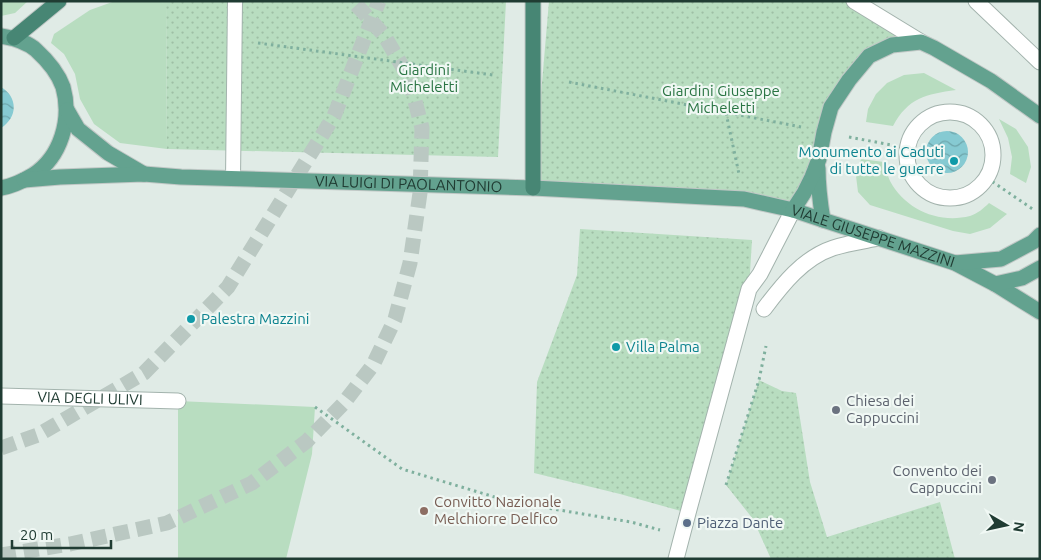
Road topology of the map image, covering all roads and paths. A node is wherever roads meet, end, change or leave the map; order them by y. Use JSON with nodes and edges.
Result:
{"nodes":[{"id":1,"x":59,"y":1,"type":"edge"},
{"id":2,"x":236,"y":1,"type":"edge"},
{"id":3,"x":533,"y":1,"type":"edge"},
{"id":4,"x":854,"y":1,"type":"edge"},
{"id":5,"x":976,"y":1,"type":"edge"},
{"id":6,"x":8,"y":37,"type":"edge"},
{"id":7,"x":235,"y":40,"type":"junction"},
{"id":8,"x":921,"y":42,"type":"junction"},
{"id":9,"x":1040,"y":62,"type":"edge"},
{"id":10,"x":493,"y":75,"type":"dead end"},
{"id":11,"x":569,"y":82,"type":"dead end"},
{"id":12,"x":66,"y":110,"type":"junction"},
{"id":13,"x":726,"y":112,"type":"junction"},
{"id":14,"x":1040,"y":116,"type":"edge"},
{"id":15,"x":824,"y":132,"type":"junction"},
{"id":16,"x":848,"y":136,"type":"dead end"},
{"id":17,"x":907,"y":148,"type":"junction"},
{"id":18,"x":818,"y":159,"type":"junction"},
{"id":19,"x":144,"y":174,"type":"junction"},
{"id":20,"x":987,"y":178,"type":"junction"},
{"id":21,"x":233,"y":179,"type":"junction"},
{"id":22,"x":24,"y":180,"type":"junction"},
{"id":23,"x":1,"y":188,"type":"edge"},
{"id":24,"x":533,"y":188,"type":"junction"},
{"id":25,"x":744,"y":199,"type":"junction"},
{"id":26,"x":793,"y":210,"type":"junction"},
{"id":27,"x":1034,"y":210,"type":"dead end"},
{"id":28,"x":823,"y":220,"type":"junction"},
{"id":29,"x":1040,"y":235,"type":"edge"},
{"id":30,"x":879,"y":238,"type":"junction"},
{"id":31,"x":955,"y":263,"type":"junction"},
{"id":32,"x":1040,"y":268,"type":"edge"},
{"id":33,"x":994,"y":284,"type":"junction"},
{"id":34,"x":764,"y":309,"type":"dead end"},
{"id":35,"x":1040,"y":312,"type":"edge"},
{"id":36,"x":766,"y":346,"type":"dead end"},
{"id":37,"x":1,"y":396,"type":"edge"},
{"id":38,"x":178,"y":401,"type":"dead end"},
{"id":39,"x":315,"y":407,"type":"dead end"},
{"id":40,"x":726,"y":485,"type":"dead end"},
{"id":41,"x":682,"y":536,"type":"junction"},
{"id":42,"x":676,"y":559,"type":"edge"}],
"edges":[{"from":1,"to":6,"type":"highway"},
{"from":2,"to":7,"type":"lane"},
{"from":3,"to":24,"type":"highway"},
{"from":4,"to":8,"type":"street"},
{"from":5,"to":9,"type":"street"},
{"from":6,"to":12,"type":"main road"},
{"from":7,"to":10,"type":"path"},
{"from":7,"to":21,"type":"lane"},
{"from":8,"to":14,"type":"main road"},
{"from":8,"to":15,"type":"main road","name":"VIALE GIUSEPPE MAZZINI"},
{"from":11,"to":13,"type":"path"},
{"from":12,"to":19,"type":"main road"},
{"from":12,"to":22,"type":"main road"},
{"from":13,"to":15,"type":"path"},
{"from":13,"to":25,"type":"path"},
{"from":15,"to":18,"type":"main road","name":"VIALE GIUSEPPE MAZZINI"},
{"from":16,"to":17,"type":"path"},
{"from":17,"to":20,"type":"street"},
{"from":17,"to":20,"type":"street"},
{"from":18,"to":26,"type":"main road","name":"VIALE GIUSEPPE MAZZINI"},
{"from":18,"to":28,"type":"main road"},
{"from":19,"to":21,"type":"main road","name":"VIA LUIGI DI PAOLANTONIO"},
{"from":19,"to":22,"type":"main road","name":"VIA LUIGI DI PAOLANTONIO"},
{"from":20,"to":27,"type":"path"},
{"from":21,"to":24,"type":"main road","name":"VIA LUIGI DI PAOLANTONIO"},
{"from":22,"to":23,"type":"main road"},
{"from":24,"to":25,"type":"main road","name":"VIA LUIGI DI PAOLANTONIO"},
{"from":25,"to":26,"type":"main road","name":"VIA LUIGI DI PAOLANTONIO"},
{"from":26,"to":28,"type":"main road","name":"VIALE GIUSEPPE MAZZINI"},
{"from":26,"to":41,"type":"street"},
{"from":28,"to":30,"type":"main road","name":"VIALE GIUSEPPE MAZZINI"},
{"from":29,"to":31,"type":"main road"},
{"from":30,"to":31,"type":"main road","name":"VIALE GIUSEPPE MAZZINI"},
{"from":30,"to":34,"type":"street"},
{"from":31,"to":33,"type":"main road","name":"VIALE GIUSEPPE MAZZINI"},
{"from":32,"to":33,"type":"main road"},
{"from":33,"to":35,"type":"main road","name":"VIALE GIUSEPPE MAZZINI"},
{"from":36,"to":40,"type":"path"},
{"from":37,"to":38,"type":"street","name":"VIA DEGLI ULIVI"},
{"from":39,"to":41,"type":"path"},
{"from":41,"to":42,"type":"street"}]}
